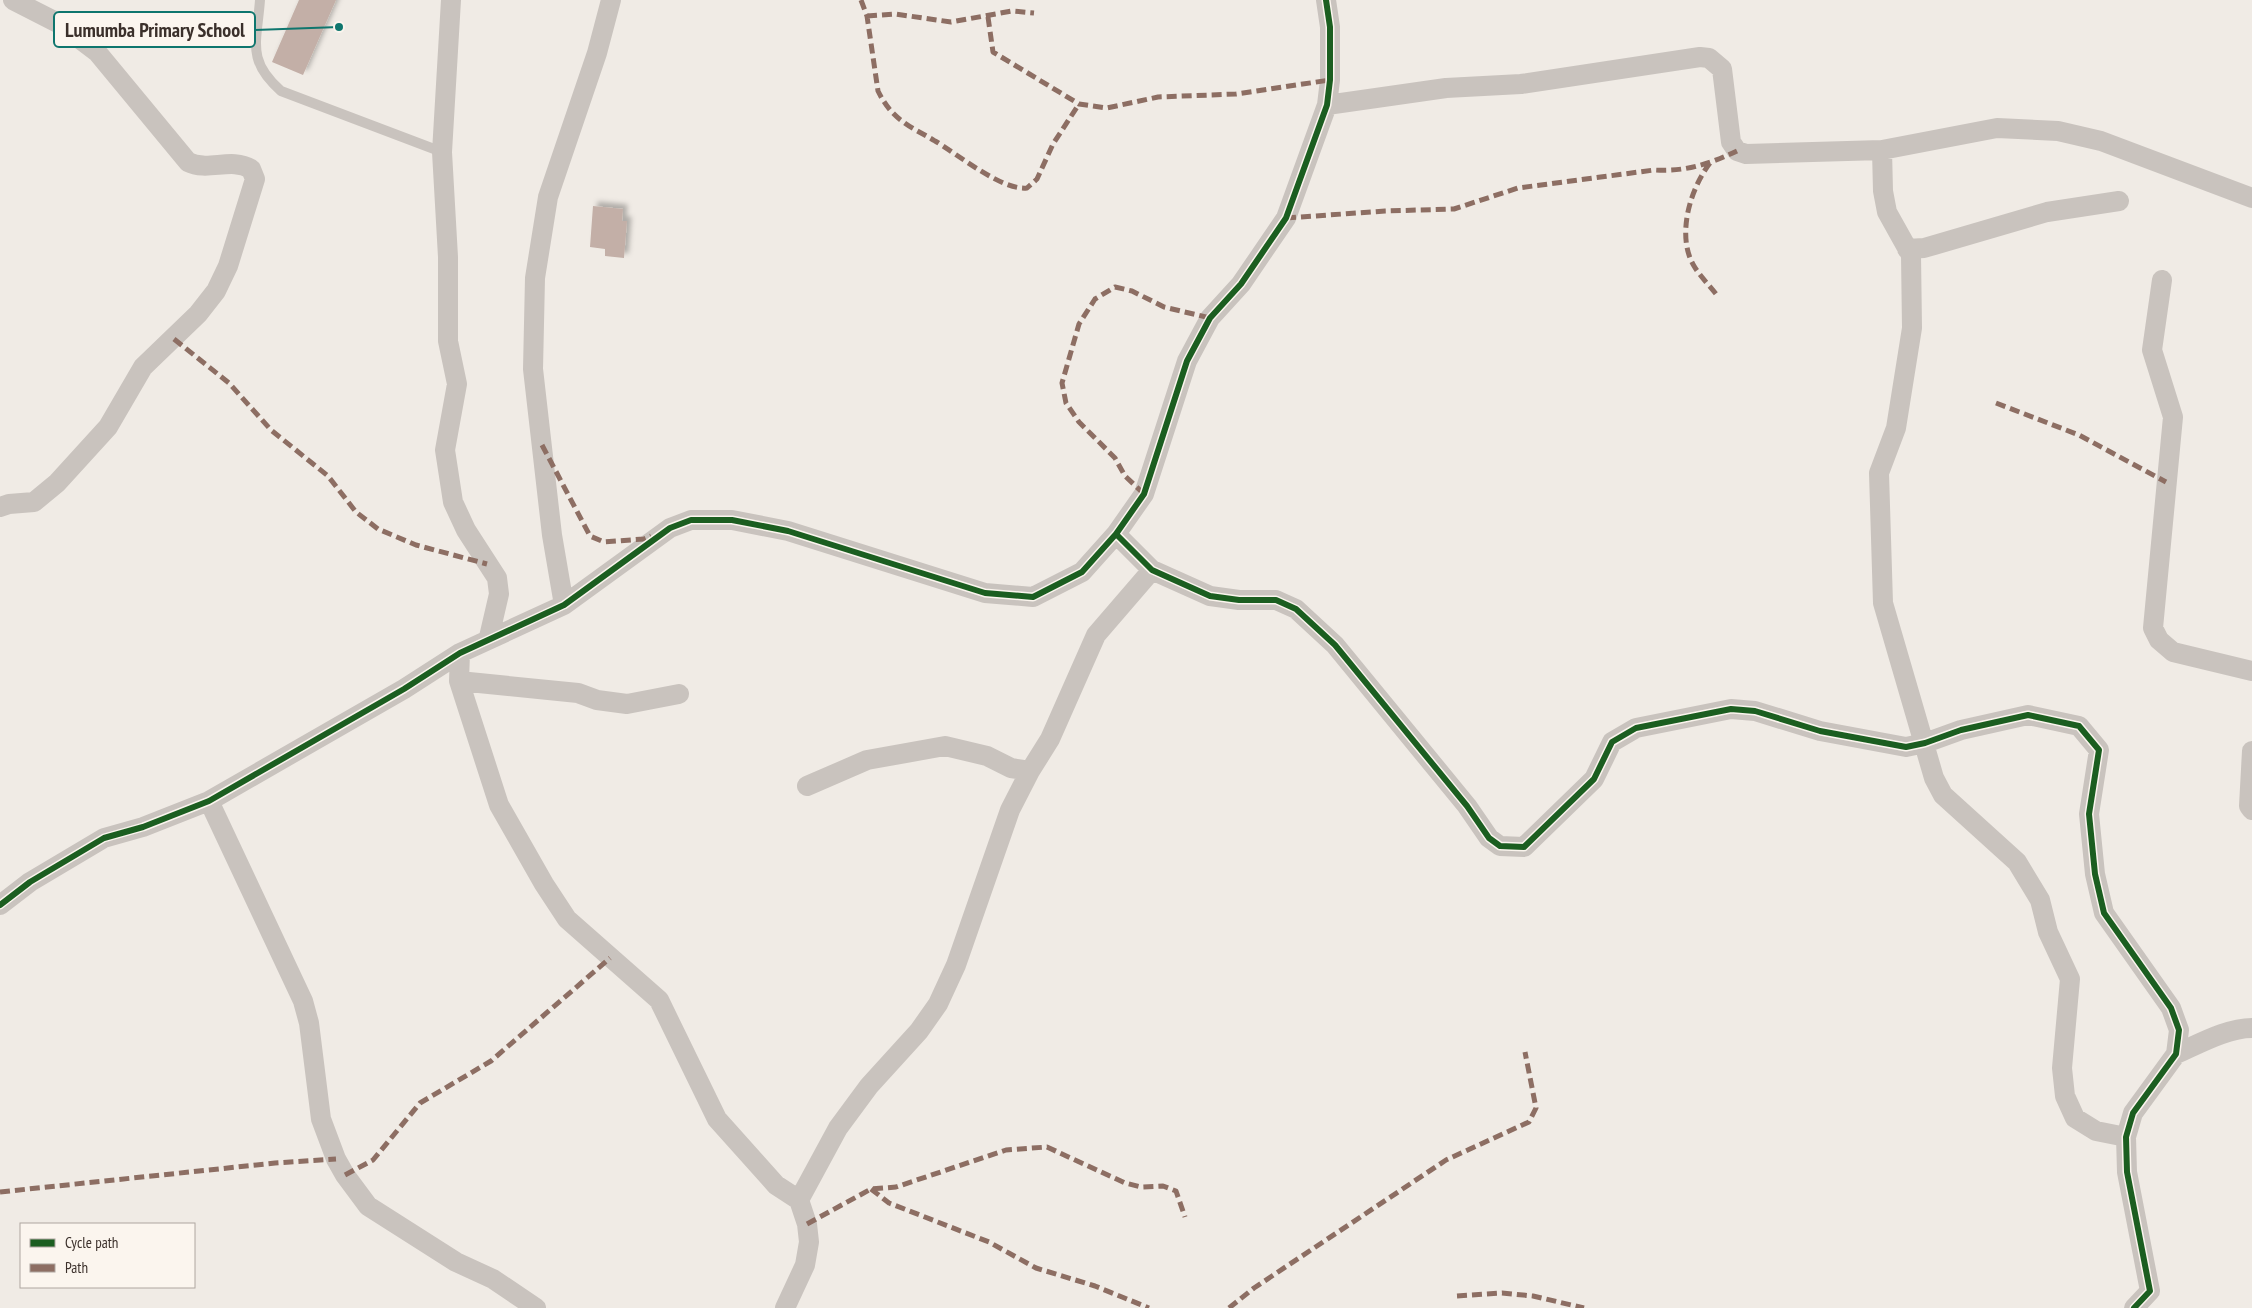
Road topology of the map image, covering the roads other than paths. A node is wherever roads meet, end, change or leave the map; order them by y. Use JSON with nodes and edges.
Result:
{"nodes":[{"id":1,"x":13,"y":0,"type":"edge"},
{"id":2,"x":260,"y":0,"type":"edge"},
{"id":3,"x":452,"y":0,"type":"edge"},
{"id":4,"x":610,"y":0,"type":"edge"},
{"id":5,"x":1326,"y":0,"type":"edge"},
{"id":6,"x":1327,"y":105,"type":"junction"},
{"id":7,"x":1882,"y":150,"type":"junction"},
{"id":8,"x":442,"y":152,"type":"junction"},
{"id":9,"x":2252,"y":198,"type":"edge"},
{"id":10,"x":2119,"y":201,"type":"dead end"},
{"id":11,"x":1907,"y":249,"type":"junction"},
{"id":12,"x":2162,"y":280,"type":"dead end"},
{"id":13,"x":0,"y":508,"type":"edge"},
{"id":14,"x":1116,"y":534,"type":"junction"},
{"id":15,"x":1152,"y":570,"type":"junction"},
{"id":16,"x":564,"y":605,"type":"junction"},
{"id":17,"x":489,"y":638,"type":"junction"},
{"id":18,"x":460,"y":652,"type":"junction"},
{"id":19,"x":2252,"y":671,"type":"edge"},
{"id":20,"x":459,"y":681,"type":"junction"},
{"id":21,"x":679,"y":694,"type":"dead end"},
{"id":22,"x":1925,"y":744,"type":"junction"},
{"id":23,"x":2252,"y":751,"type":"edge"},
{"id":24,"x":1030,"y":771,"type":"junction"},
{"id":25,"x":807,"y":786,"type":"dead end"},
{"id":26,"x":209,"y":800,"type":"junction"},
{"id":27,"x":2252,"y":810,"type":"edge"},
{"id":28,"x":0,"y":905,"type":"edge"},
{"id":29,"x":2252,"y":1028,"type":"edge"},
{"id":30,"x":2176,"y":1054,"type":"junction"},
{"id":31,"x":2126,"y":1137,"type":"junction"},
{"id":32,"x":799,"y":1200,"type":"junction"},
{"id":33,"x":536,"y":1308,"type":"edge"},
{"id":34,"x":785,"y":1308,"type":"edge"},
{"id":35,"x":2134,"y":1308,"type":"edge"}],
"edges":[{"from":1,"to":13,"type":"street"},
{"from":2,"to":8,"type":"lane"},
{"from":3,"to":8,"type":"street"},
{"from":4,"to":16,"type":"street"},
{"from":5,"to":6,"type":"street"},
{"from":6,"to":7,"type":"street"},
{"from":6,"to":14,"type":"street"},
{"from":7,"to":9,"type":"street"},
{"from":7,"to":11,"type":"street"},
{"from":8,"to":17,"type":"street"},
{"from":10,"to":11,"type":"street"},
{"from":11,"to":22,"type":"street"},
{"from":12,"to":19,"type":"street"},
{"from":14,"to":15,"type":"street"},
{"from":14,"to":16,"type":"street"},
{"from":15,"to":22,"type":"street"},
{"from":15,"to":24,"type":"street"},
{"from":16,"to":17,"type":"street"},
{"from":17,"to":18,"type":"street"},
{"from":18,"to":20,"type":"street"},
{"from":18,"to":26,"type":"street"},
{"from":20,"to":21,"type":"street"},
{"from":20,"to":32,"type":"street"},
{"from":22,"to":30,"type":"street"},
{"from":22,"to":31,"type":"street"},
{"from":23,"to":27,"type":"street"},
{"from":24,"to":25,"type":"street"},
{"from":24,"to":32,"type":"street"},
{"from":26,"to":28,"type":"street"},
{"from":26,"to":33,"type":"street"},
{"from":29,"to":30,"type":"street"},
{"from":30,"to":31,"type":"street"},
{"from":31,"to":35,"type":"street"},
{"from":32,"to":34,"type":"street"}]}
